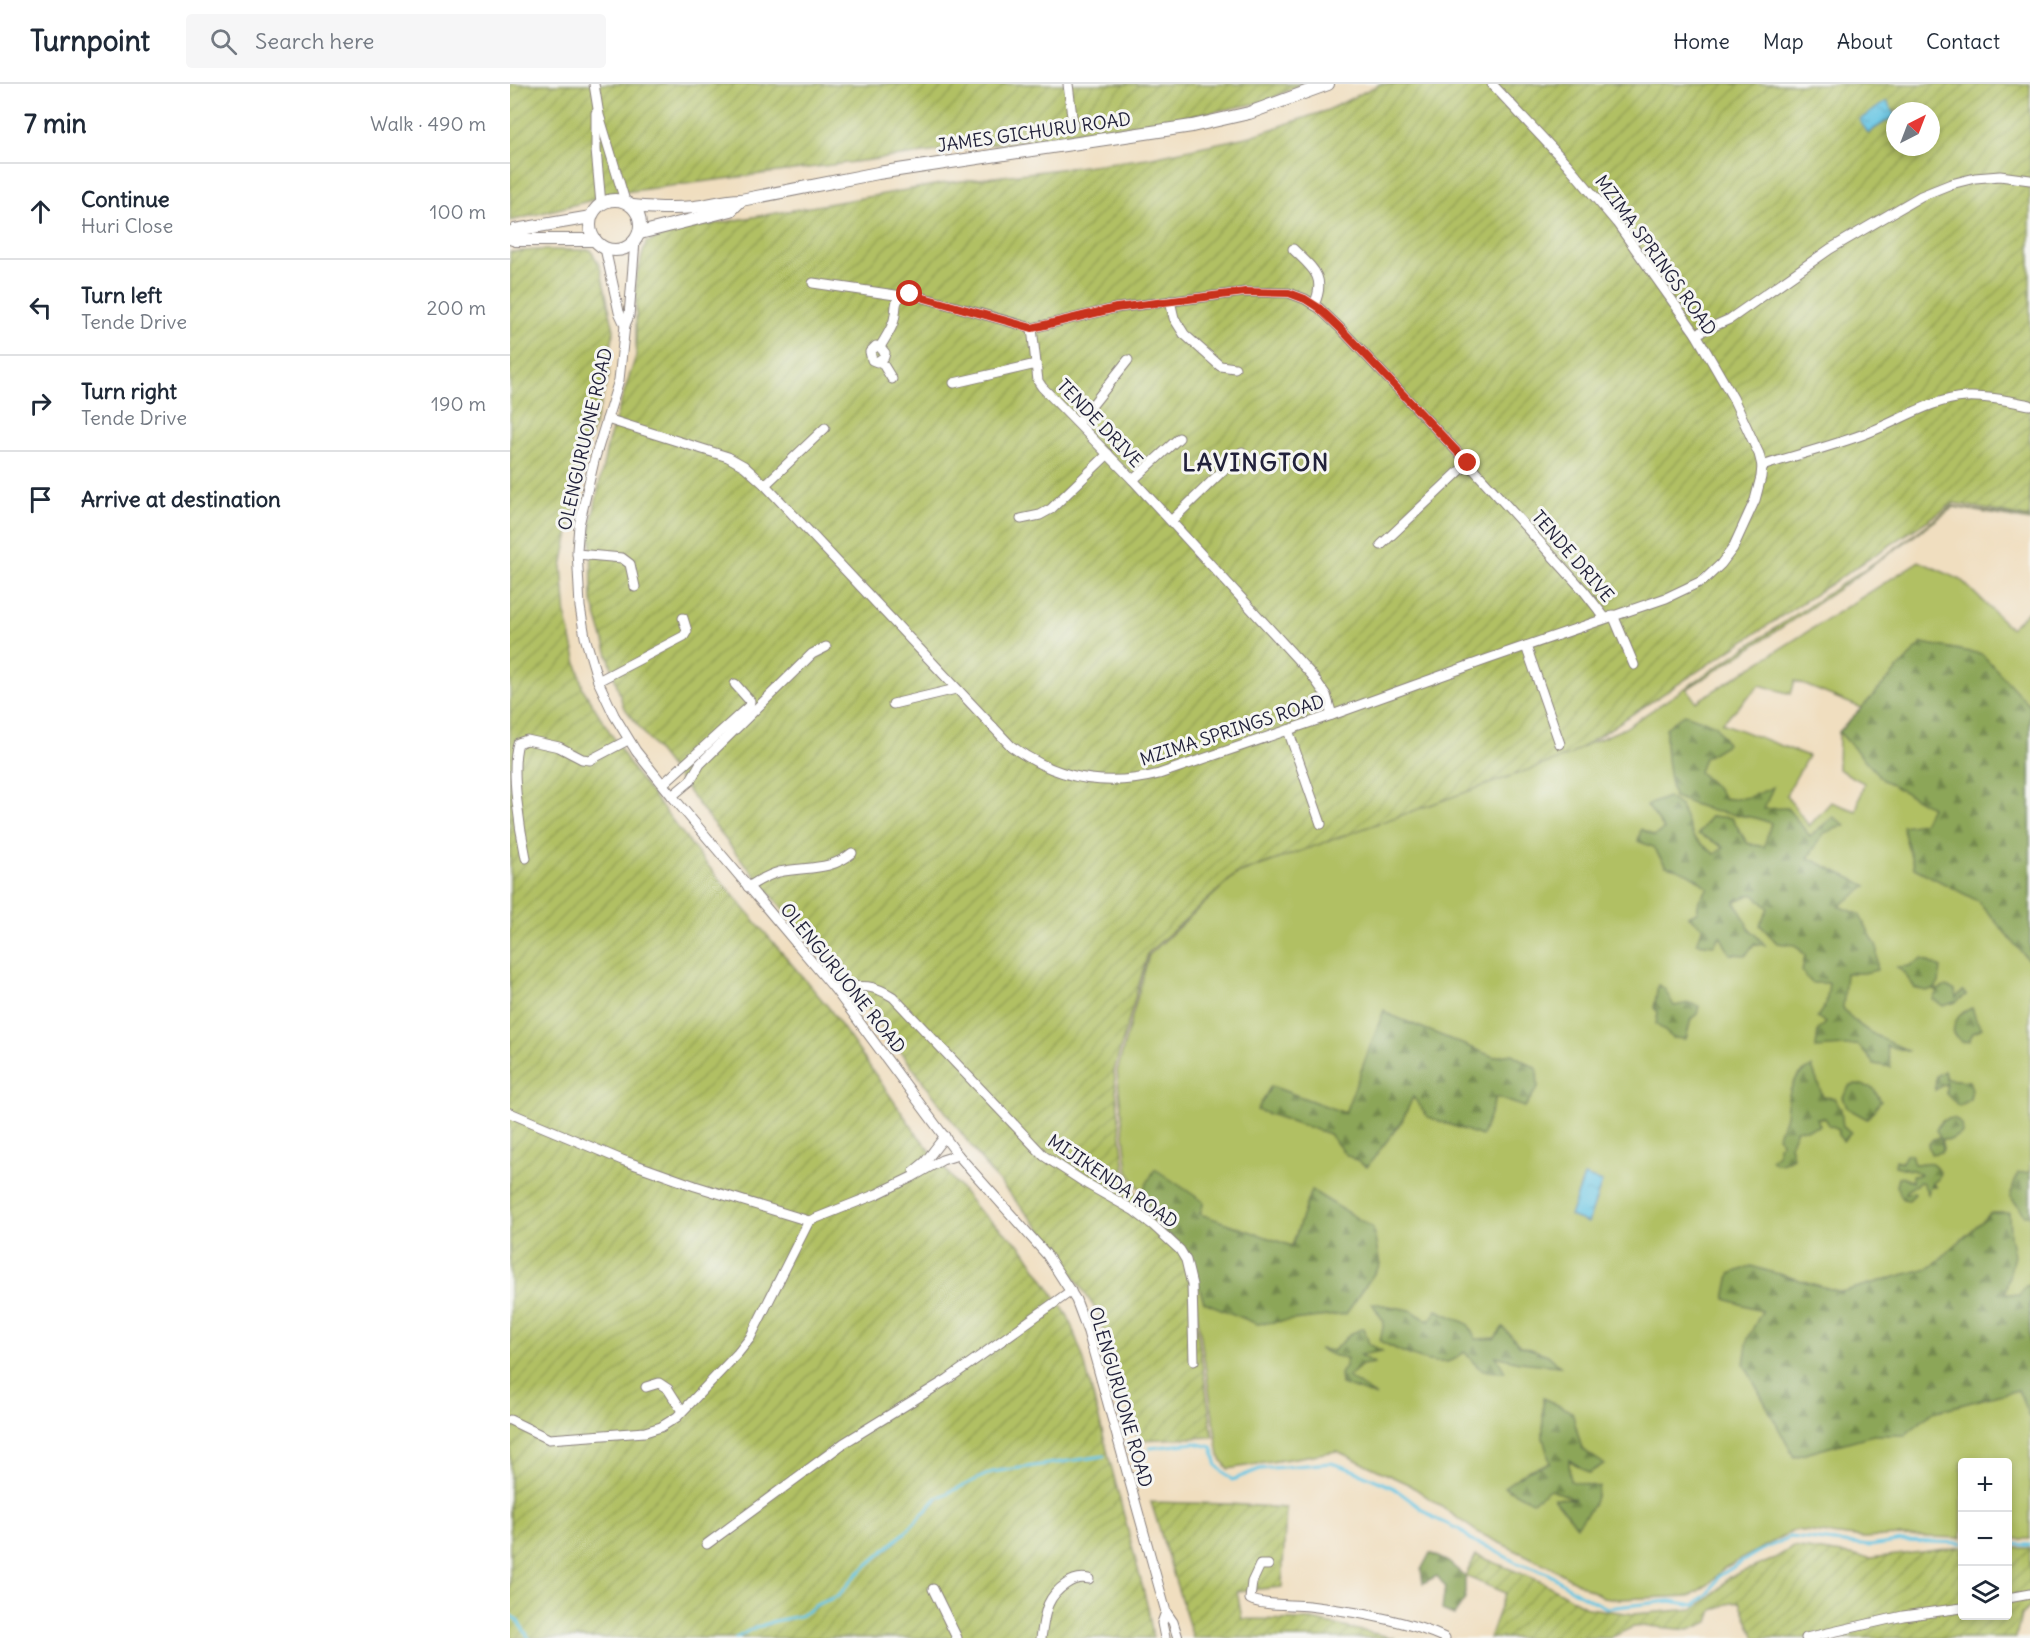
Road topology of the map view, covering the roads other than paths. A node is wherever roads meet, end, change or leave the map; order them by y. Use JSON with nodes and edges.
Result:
{"nodes":[{"id":1,"x":594,"y":84,"type":"edge"},
{"id":2,"x":1068,"y":84,"type":"edge"},
{"id":3,"x":1328,"y":84,"type":"edge"},
{"id":4,"x":1492,"y":84,"type":"edge"},
{"id":5,"x":597,"y":105,"type":"junction"},
{"id":6,"x":1065,"y":126,"type":"dead end"},
{"id":7,"x":2030,"y":180,"type":"edge"},
{"id":8,"x":741,"y":200,"type":"junction"},
{"id":9,"x":601,"y":204,"type":"junction"},
{"id":10,"x":629,"y":204,"type":"junction"},
{"id":11,"x":591,"y":217,"type":"junction"},
{"id":12,"x":510,"y":236,"type":"edge"},
{"id":13,"x":638,"y":237,"type":"junction"},
{"id":14,"x":600,"y":244,"type":"junction"},
{"id":15,"x":1293,"y":249,"type":"dead end"},
{"id":16,"x":813,"y":283,"type":"dead end"},
{"id":17,"x":906,"y":295,"type":"junction"},
{"id":18,"x":1170,"y":301,"type":"junction"},
{"id":19,"x":1314,"y":304,"type":"junction"},
{"id":20,"x":625,"y":326,"type":"junction"},
{"id":21,"x":1032,"y":328,"type":"junction"},
{"id":22,"x":1696,"y":334,"type":"junction"},
{"id":23,"x":880,"y":347,"type":"junction"},
{"id":24,"x":881,"y":360,"type":"junction"},
{"id":25,"x":1128,"y":360,"type":"dead end"},
{"id":26,"x":1036,"y":364,"type":"junction"},
{"id":27,"x":1235,"y":368,"type":"dead end"},
{"id":28,"x":892,"y":379,"type":"dead end"},
{"id":29,"x":954,"y":383,"type":"dead end"},
{"id":30,"x":2029,"y":402,"type":"edge"},
{"id":31,"x":607,"y":419,"type":"junction"},
{"id":32,"x":1078,"y":423,"type":"junction"},
{"id":33,"x":825,"y":428,"type":"dead end"},
{"id":34,"x":1179,"y":438,"type":"dead end"},
{"id":35,"x":1242,"y":452,"type":"dead end"},
{"id":36,"x":1108,"y":454,"type":"junction"},
{"id":37,"x":1468,"y":463,"type":"junction"},
{"id":38,"x":1762,"y":466,"type":"junction"},
{"id":39,"x":1133,"y":480,"type":"junction"},
{"id":40,"x":765,"y":485,"type":"junction"},
{"id":41,"x":1021,"y":519,"type":"dead end"},
{"id":42,"x":1171,"y":520,"type":"junction"},
{"id":43,"x":1381,"y":545,"type":"dead end"},
{"id":44,"x":577,"y":554,"type":"junction"},
{"id":45,"x":635,"y":587,"type":"dead end"},
{"id":46,"x":1609,"y":617,"type":"junction"},
{"id":47,"x":683,"y":618,"type":"dead end"},
{"id":48,"x":1526,"y":646,"type":"junction"},
{"id":49,"x":826,"y":647,"type":"dead end"},
{"id":50,"x":1634,"y":665,"type":"dead end"},
{"id":51,"x":598,"y":681,"type":"junction"},
{"id":52,"x":735,"y":684,"type":"dead end"},
{"id":53,"x":956,"y":689,"type":"junction"},
{"id":54,"x":892,"y":704,"type":"dead end"},
{"id":55,"x":1332,"y":715,"type":"junction"},
{"id":56,"x":1288,"y":730,"type":"junction"},
{"id":57,"x":628,"y":740,"type":"junction"},
{"id":58,"x":1560,"y":744,"type":"dead end"},
{"id":59,"x":663,"y":784,"type":"junction"},
{"id":60,"x":672,"y":796,"type":"junction"},
{"id":61,"x":1321,"y":824,"type":"dead end"},
{"id":62,"x":852,"y":853,"type":"dead end"},
{"id":63,"x":526,"y":858,"type":"dead end"},
{"id":64,"x":748,"y":887,"type":"junction"},
{"id":65,"x":834,"y":988,"type":"junction"},
{"id":66,"x":510,"y":1113,"type":"edge"},
{"id":67,"x":945,"y":1136,"type":"junction"},
{"id":68,"x":958,"y":1155,"type":"junction"},
{"id":69,"x":901,"y":1182,"type":"junction"},
{"id":70,"x":809,"y":1221,"type":"junction"},
{"id":71,"x":1071,"y":1291,"type":"junction"},
{"id":72,"x":1194,"y":1360,"type":"dead end"},
{"id":73,"x":646,"y":1387,"type":"dead end"},
{"id":74,"x":682,"y":1411,"type":"junction"},
{"id":75,"x":510,"y":1420,"type":"edge"},
{"id":76,"x":707,"y":1544,"type":"dead end"},
{"id":77,"x":1268,"y":1564,"type":"dead end"},
{"id":78,"x":1089,"y":1579,"type":"dead end"},
{"id":79,"x":933,"y":1589,"type":"dead end"},
{"id":80,"x":2030,"y":1594,"type":"edge"},
{"id":81,"x":2012,"y":1598,"type":"edge"},
{"id":82,"x":1958,"y":1609,"type":"edge"},
{"id":83,"x":1166,"y":1612,"type":"junction"},
{"id":84,"x":957,"y":1638,"type":"edge"},
{"id":85,"x":1041,"y":1638,"type":"edge"},
{"id":86,"x":1165,"y":1638,"type":"edge"},
{"id":87,"x":1178,"y":1638,"type":"edge"},
{"id":88,"x":1445,"y":1638,"type":"edge"},
{"id":89,"x":1806,"y":1638,"type":"edge"}],
"edges":[{"from":1,"to":5,"type":"street"},
{"from":2,"to":6,"type":"street"},
{"from":3,"to":8,"type":"main road","name":"JAMES GICHURU ROAD"},
{"from":4,"to":22,"type":"street","name":"MZIMA SPRINGS ROAD"},
{"from":5,"to":9,"type":"street"},
{"from":5,"to":10,"type":"street"},
{"from":7,"to":22,"type":"street"},
{"from":8,"to":10,"type":"main road","name":"JAMES GICHURU ROAD"},
{"from":8,"to":13,"type":"main road","name":"JAMES GICHURU ROAD"},
{"from":9,"to":10,"type":"main road"},
{"from":9,"to":11,"type":"main road"},
{"from":10,"to":13,"type":"main road"},
{"from":11,"to":12,"type":"main road"},
{"from":11,"to":14,"type":"main road"},
{"from":12,"to":14,"type":"main road"},
{"from":13,"to":14,"type":"main road"},
{"from":13,"to":20,"type":"street","name":"OLENGURUONE ROAD"},
{"from":14,"to":20,"type":"street","name":"OLENGURUONE ROAD"},
{"from":15,"to":19,"type":"street"},
{"from":16,"to":17,"type":"street"},
{"from":17,"to":21,"type":"street"},
{"from":17,"to":23,"type":"street"},
{"from":18,"to":19,"type":"street","name":"TENDE DRIVE"},
{"from":18,"to":21,"type":"street","name":"TENDE DRIVE"},
{"from":18,"to":27,"type":"street"},
{"from":19,"to":37,"type":"street","name":"TENDE DRIVE"},
{"from":20,"to":31,"type":"street","name":"OLENGURUONE ROAD"},
{"from":21,"to":26,"type":"street","name":"TENDE DRIVE"},
{"from":22,"to":38,"type":"street","name":"MZIMA SPRINGS ROAD"},
{"from":23,"to":24,"type":"street"},
{"from":23,"to":24,"type":"street"},
{"from":24,"to":28,"type":"street"},
{"from":25,"to":32,"type":"street"},
{"from":26,"to":29,"type":"street"},
{"from":26,"to":32,"type":"street","name":"TENDE DRIVE"},
{"from":30,"to":38,"type":"street"},
{"from":31,"to":40,"type":"street","name":"MZIMA SPRINGS ROAD"},
{"from":31,"to":44,"type":"street","name":"OLENGURUONE ROAD"},
{"from":32,"to":36,"type":"street","name":"TENDE DRIVE"},
{"from":33,"to":40,"type":"street"},
{"from":34,"to":39,"type":"street"},
{"from":35,"to":42,"type":"street"},
{"from":36,"to":39,"type":"street","name":"TENDE DRIVE"},
{"from":36,"to":41,"type":"street"},
{"from":37,"to":43,"type":"street"},
{"from":37,"to":46,"type":"street","name":"TENDE DRIVE"},
{"from":38,"to":46,"type":"street","name":"MZIMA SPRINGS ROAD"},
{"from":39,"to":42,"type":"street","name":"TENDE DRIVE"},
{"from":40,"to":53,"type":"street","name":"MZIMA SPRINGS ROAD"},
{"from":42,"to":55,"type":"street","name":"TENDE DRIVE"},
{"from":44,"to":45,"type":"street"},
{"from":44,"to":51,"type":"street","name":"OLENGURUONE ROAD"},
{"from":46,"to":48,"type":"street","name":"MZIMA SPRINGS ROAD"},
{"from":46,"to":50,"type":"street","name":"TENDE DRIVE"},
{"from":47,"to":51,"type":"street"},
{"from":48,"to":55,"type":"street","name":"MZIMA SPRINGS ROAD"},
{"from":48,"to":58,"type":"street"},
{"from":49,"to":60,"type":"street"},
{"from":51,"to":57,"type":"street","name":"OLENGURUONE ROAD"},
{"from":52,"to":59,"type":"street"},
{"from":53,"to":54,"type":"street"},
{"from":53,"to":56,"type":"street","name":"MZIMA SPRINGS ROAD"},
{"from":55,"to":56,"type":"street","name":"MZIMA SPRINGS ROAD"},
{"from":56,"to":61,"type":"street"},
{"from":57,"to":59,"type":"street","name":"OLENGURUONE ROAD"},
{"from":57,"to":63,"type":"street"},
{"from":59,"to":60,"type":"street","name":"OLENGURUONE ROAD"},
{"from":60,"to":64,"type":"street","name":"OLENGURUONE ROAD"},
{"from":62,"to":64,"type":"street"},
{"from":64,"to":65,"type":"street","name":"OLENGURUONE ROAD"},
{"from":65,"to":67,"type":"street","name":"OLENGURUONE ROAD"},
{"from":65,"to":72,"type":"street","name":"MIJIKENDA ROAD"},
{"from":66,"to":70,"type":"street"},
{"from":67,"to":68,"type":"street","name":"OLENGURUONE ROAD"},
{"from":67,"to":69,"type":"street"},
{"from":68,"to":69,"type":"street"},
{"from":68,"to":71,"type":"street","name":"OLENGURUONE ROAD"},
{"from":69,"to":70,"type":"street"},
{"from":70,"to":74,"type":"street"},
{"from":71,"to":76,"type":"street"},
{"from":71,"to":83,"type":"street","name":"OLENGURUONE ROAD"},
{"from":73,"to":74,"type":"street"},
{"from":74,"to":75,"type":"street"},
{"from":77,"to":88,"type":"street"},
{"from":78,"to":85,"type":"street"},
{"from":79,"to":84,"type":"street"},
{"from":80,"to":81,"type":"street"},
{"from":82,"to":89,"type":"street"},
{"from":83,"to":86,"type":"street","name":"OLENGURUONE ROAD"},
{"from":83,"to":87,"type":"street"}]}
